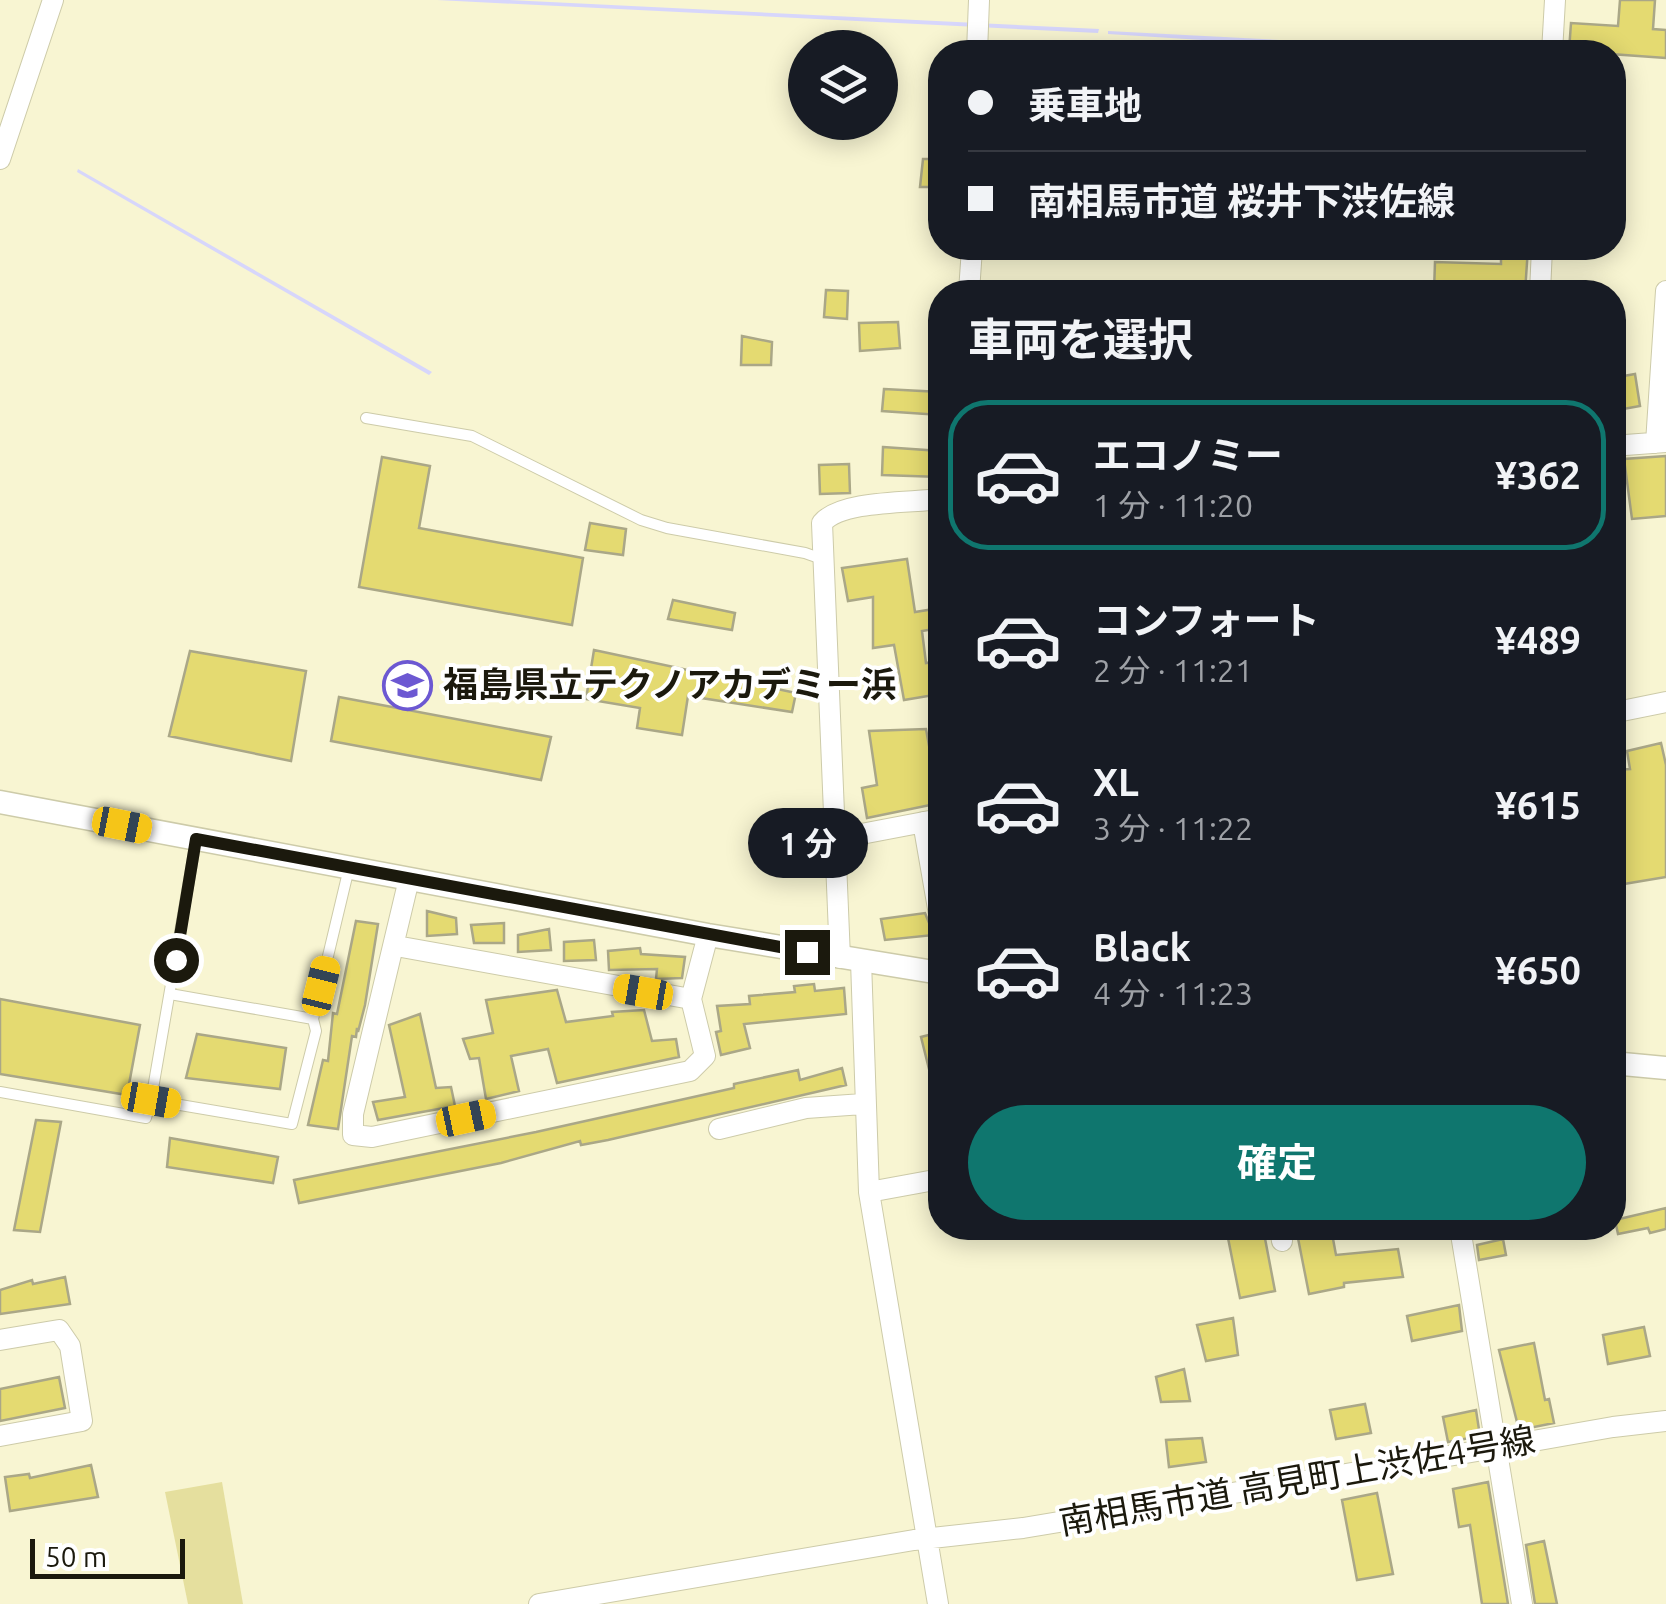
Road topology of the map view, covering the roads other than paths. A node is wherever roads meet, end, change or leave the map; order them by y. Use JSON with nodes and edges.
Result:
{"nodes":[{"id":1,"x":53,"y":0,"type":"edge"},
{"id":2,"x":979,"y":0,"type":"edge"},
{"id":3,"x":1555,"y":0,"type":"edge"},
{"id":4,"x":977,"y":40,"type":"edge"},
{"id":5,"x":1553,"y":40,"type":"edge"},
{"id":6,"x":0,"y":159,"type":"edge"},
{"id":7,"x":1666,"y":290,"type":"edge"},
{"id":8,"x":366,"y":418,"type":"dead end"},
{"id":9,"x":1661,"y":443,"type":"edge"},
{"id":10,"x":1626,"y":445,"type":"edge"},
{"id":11,"x":928,"y":500,"type":"edge"},
{"id":12,"x":822,"y":559,"type":"junction"},
{"id":13,"x":1666,"y":702,"type":"edge"},
{"id":14,"x":1626,"y":710,"type":"edge"},
{"id":15,"x":0,"y":802,"type":"edge"},
{"id":16,"x":928,"y":822,"type":"edge"},
{"id":17,"x":196,"y":839,"type":"junction"},
{"id":18,"x":835,"y":839,"type":"junction"},
{"id":19,"x":350,"y":868,"type":"junction"},
{"id":20,"x":409,"y":880,"type":"junction"},
{"id":21,"x":708,"y":935,"type":"junction"},
{"id":22,"x":396,"y":946,"type":"junction"},
{"id":23,"x":850,"y":959,"type":"junction"},
{"id":24,"x":928,"y":971,"type":"edge"},
{"id":25,"x":170,"y":994,"type":"junction"},
{"id":26,"x":691,"y":999,"type":"junction"},
{"id":27,"x":313,"y":1019,"type":"junction"},
{"id":28,"x":1626,"y":1064,"type":"edge"},
{"id":29,"x":1666,"y":1068,"type":"edge"},
{"id":30,"x":0,"y":1092,"type":"edge"},
{"id":31,"x":151,"y":1100,"type":"junction"},
{"id":32,"x":863,"y":1104,"type":"junction"},
{"id":33,"x":719,"y":1129,"type":"dead end"},
{"id":34,"x":928,"y":1181,"type":"edge"},
{"id":35,"x":868,"y":1192,"type":"junction"},
{"id":36,"x":1462,"y":1240,"type":"edge"},
{"id":37,"x":0,"y":1340,"type":"edge"},
{"id":38,"x":1666,"y":1421,"type":"edge"},
{"id":39,"x":0,"y":1436,"type":"edge"},
{"id":40,"x":1495,"y":1448,"type":"junction"},
{"id":41,"x":927,"y":1539,"type":"junction"},
{"id":42,"x":540,"y":1604,"type":"edge"},
{"id":43,"x":938,"y":1604,"type":"edge"},
{"id":44,"x":1522,"y":1604,"type":"edge"}],
"edges":[{"from":1,"to":6,"type":"street"},
{"from":2,"to":4,"type":"street"},
{"from":3,"to":5,"type":"street"},
{"from":7,"to":9,"type":"street"},
{"from":8,"to":12,"type":"lane"},
{"from":9,"to":10,"type":"street"},
{"from":11,"to":12,"type":"street"},
{"from":12,"to":18,"type":"street"},
{"from":13,"to":14,"type":"street"},
{"from":15,"to":17,"type":"street"},
{"from":16,"to":18,"type":"street"},
{"from":17,"to":19,"type":"street"},
{"from":17,"to":25,"type":"lane"},
{"from":18,"to":23,"type":"street"},
{"from":19,"to":20,"type":"street"},
{"from":19,"to":27,"type":"lane"},
{"from":20,"to":21,"type":"street"},
{"from":20,"to":22,"type":"street"},
{"from":21,"to":23,"type":"street"},
{"from":21,"to":26,"type":"street"},
{"from":22,"to":26,"type":"street"},
{"from":22,"to":26,"type":"street"},
{"from":23,"to":24,"type":"street"},
{"from":23,"to":32,"type":"street"},
{"from":25,"to":27,"type":"lane"},
{"from":25,"to":31,"type":"lane"},
{"from":27,"to":31,"type":"lane"},
{"from":28,"to":29,"type":"street"},
{"from":30,"to":31,"type":"lane"},
{"from":32,"to":33,"type":"street"},
{"from":32,"to":35,"type":"street"},
{"from":34,"to":35,"type":"street"},
{"from":35,"to":41,"type":"street"},
{"from":36,"to":40,"type":"street"},
{"from":37,"to":39,"type":"street"},
{"from":38,"to":40,"type":"street","name":"南相馬市道 高見町上渋佐4号線"},
{"from":40,"to":41,"type":"street","name":"南相馬市道 高見町上渋佐4号線"},
{"from":40,"to":44,"type":"street"},
{"from":41,"to":42,"type":"street","name":"南相馬市道 高見町上渋佐4号線"},
{"from":41,"to":43,"type":"street"}]}
